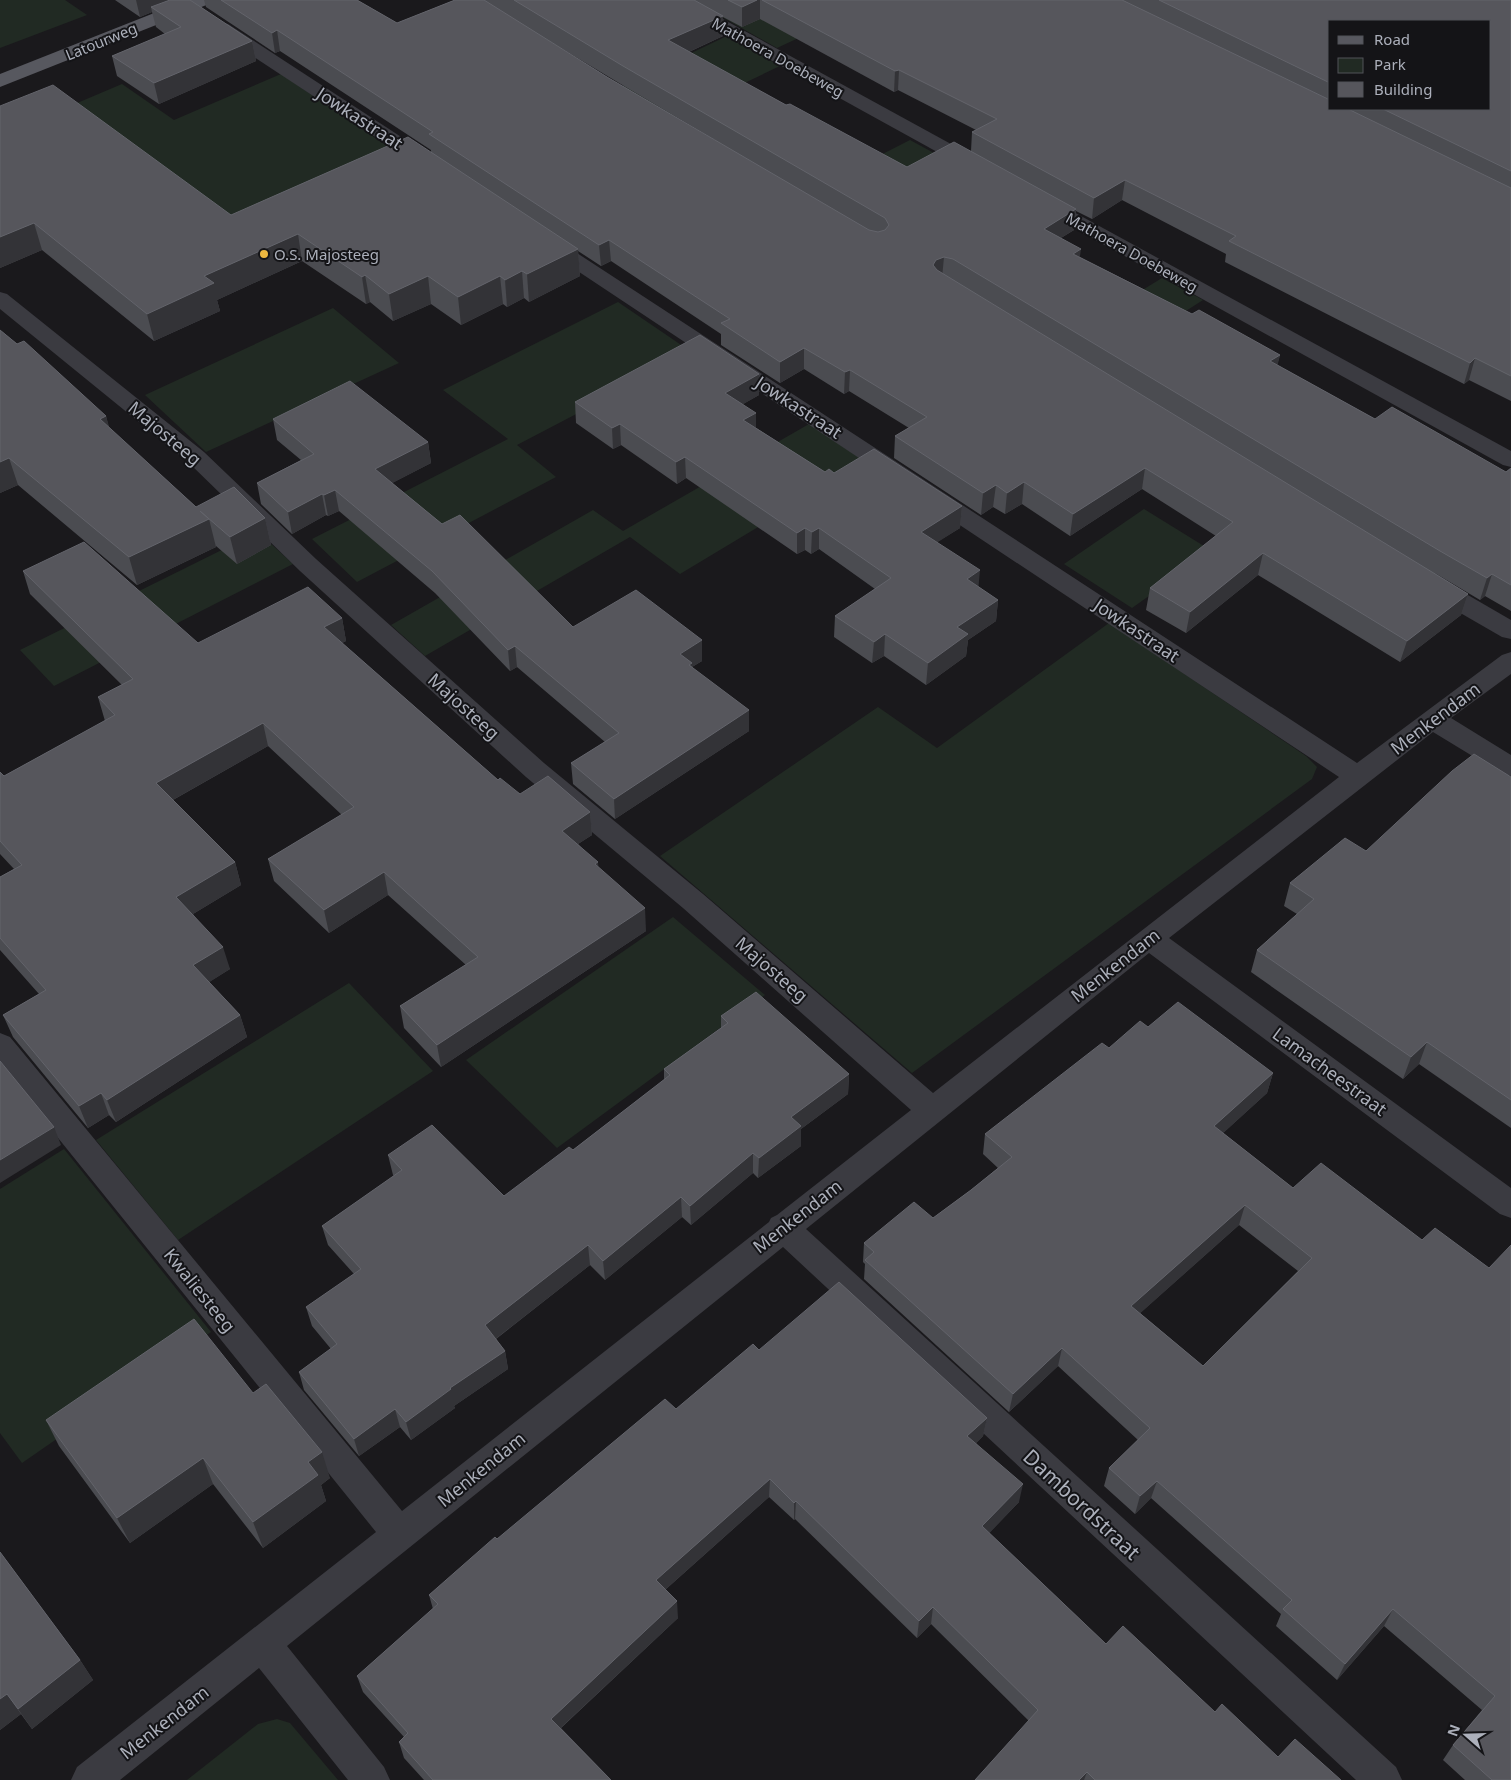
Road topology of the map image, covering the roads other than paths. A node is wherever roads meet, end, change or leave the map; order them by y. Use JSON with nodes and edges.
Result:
{"nodes":[{"id":1,"x":675,"y":0,"type":"edge"},
{"id":2,"x":196,"y":3,"type":"edge"},
{"id":3,"x":0,"y":82,"type":"edge"},
{"id":4,"x":988,"y":172,"type":"edge"},
{"id":5,"x":445,"y":174,"type":"edge"},
{"id":6,"x":1023,"y":192,"type":"edge"},
{"id":7,"x":528,"y":229,"type":"edge"},
{"id":8,"x":0,"y":298,"type":"edge"},
{"id":9,"x":1511,"y":460,"type":"edge"},
{"id":10,"x":1414,"y":574,"type":"edge"},
{"id":11,"x":1511,"y":631,"type":"edge"},
{"id":12,"x":1511,"y":661,"type":"edge"},
{"id":13,"x":1432,"y":719,"type":"junction"},
{"id":14,"x":1511,"y":767,"type":"edge"},
{"id":15,"x":1358,"y":777,"type":"junction"},
{"id":16,"x":1149,"y":938,"type":"junction"},
{"id":17,"x":0,"y":1045,"type":"edge"},
{"id":18,"x":932,"y":1110,"type":"junction"},
{"id":19,"x":1511,"y":1205,"type":"edge"},
{"id":20,"x":782,"y":1227,"type":"junction"},
{"id":21,"x":400,"y":1535,"type":"junction"},
{"id":22,"x":263,"y":1644,"type":"junction"},
{"id":23,"x":90,"y":1780,"type":"edge"},
{"id":24,"x":371,"y":1780,"type":"edge"},
{"id":25,"x":1383,"y":1780,"type":"edge"}],
"edges":[{"from":1,"to":4,"type":"street","name":"Mathoera Doebeweg"},
{"from":2,"to":3,"type":"main road","name":"Latourweg"},
{"from":2,"to":5,"type":"street","name":"Jowkastraat"},
{"from":6,"to":9,"type":"street","name":"Mathoera Doebeweg"},
{"from":7,"to":15,"type":"street","name":"Jowkastraat"},
{"from":8,"to":18,"type":"street","name":"Majosteeg"},
{"from":10,"to":11,"type":"street"},
{"from":12,"to":13,"type":"street","name":"Menkendam"},
{"from":13,"to":14,"type":"street"},
{"from":13,"to":15,"type":"street","name":"Menkendam"},
{"from":15,"to":16,"type":"street","name":"Menkendam"},
{"from":16,"to":18,"type":"street","name":"Menkendam"},
{"from":16,"to":19,"type":"street","name":"Lamacheestraat"},
{"from":17,"to":21,"type":"street","name":"Kwaliesteeg"},
{"from":18,"to":20,"type":"street","name":"Menkendam"},
{"from":20,"to":21,"type":"street","name":"Menkendam"},
{"from":20,"to":25,"type":"street","name":"Dambordstraat"},
{"from":21,"to":22,"type":"street","name":"Menkendam"},
{"from":22,"to":23,"type":"street","name":"Menkendam"},
{"from":22,"to":24,"type":"street"}]}
